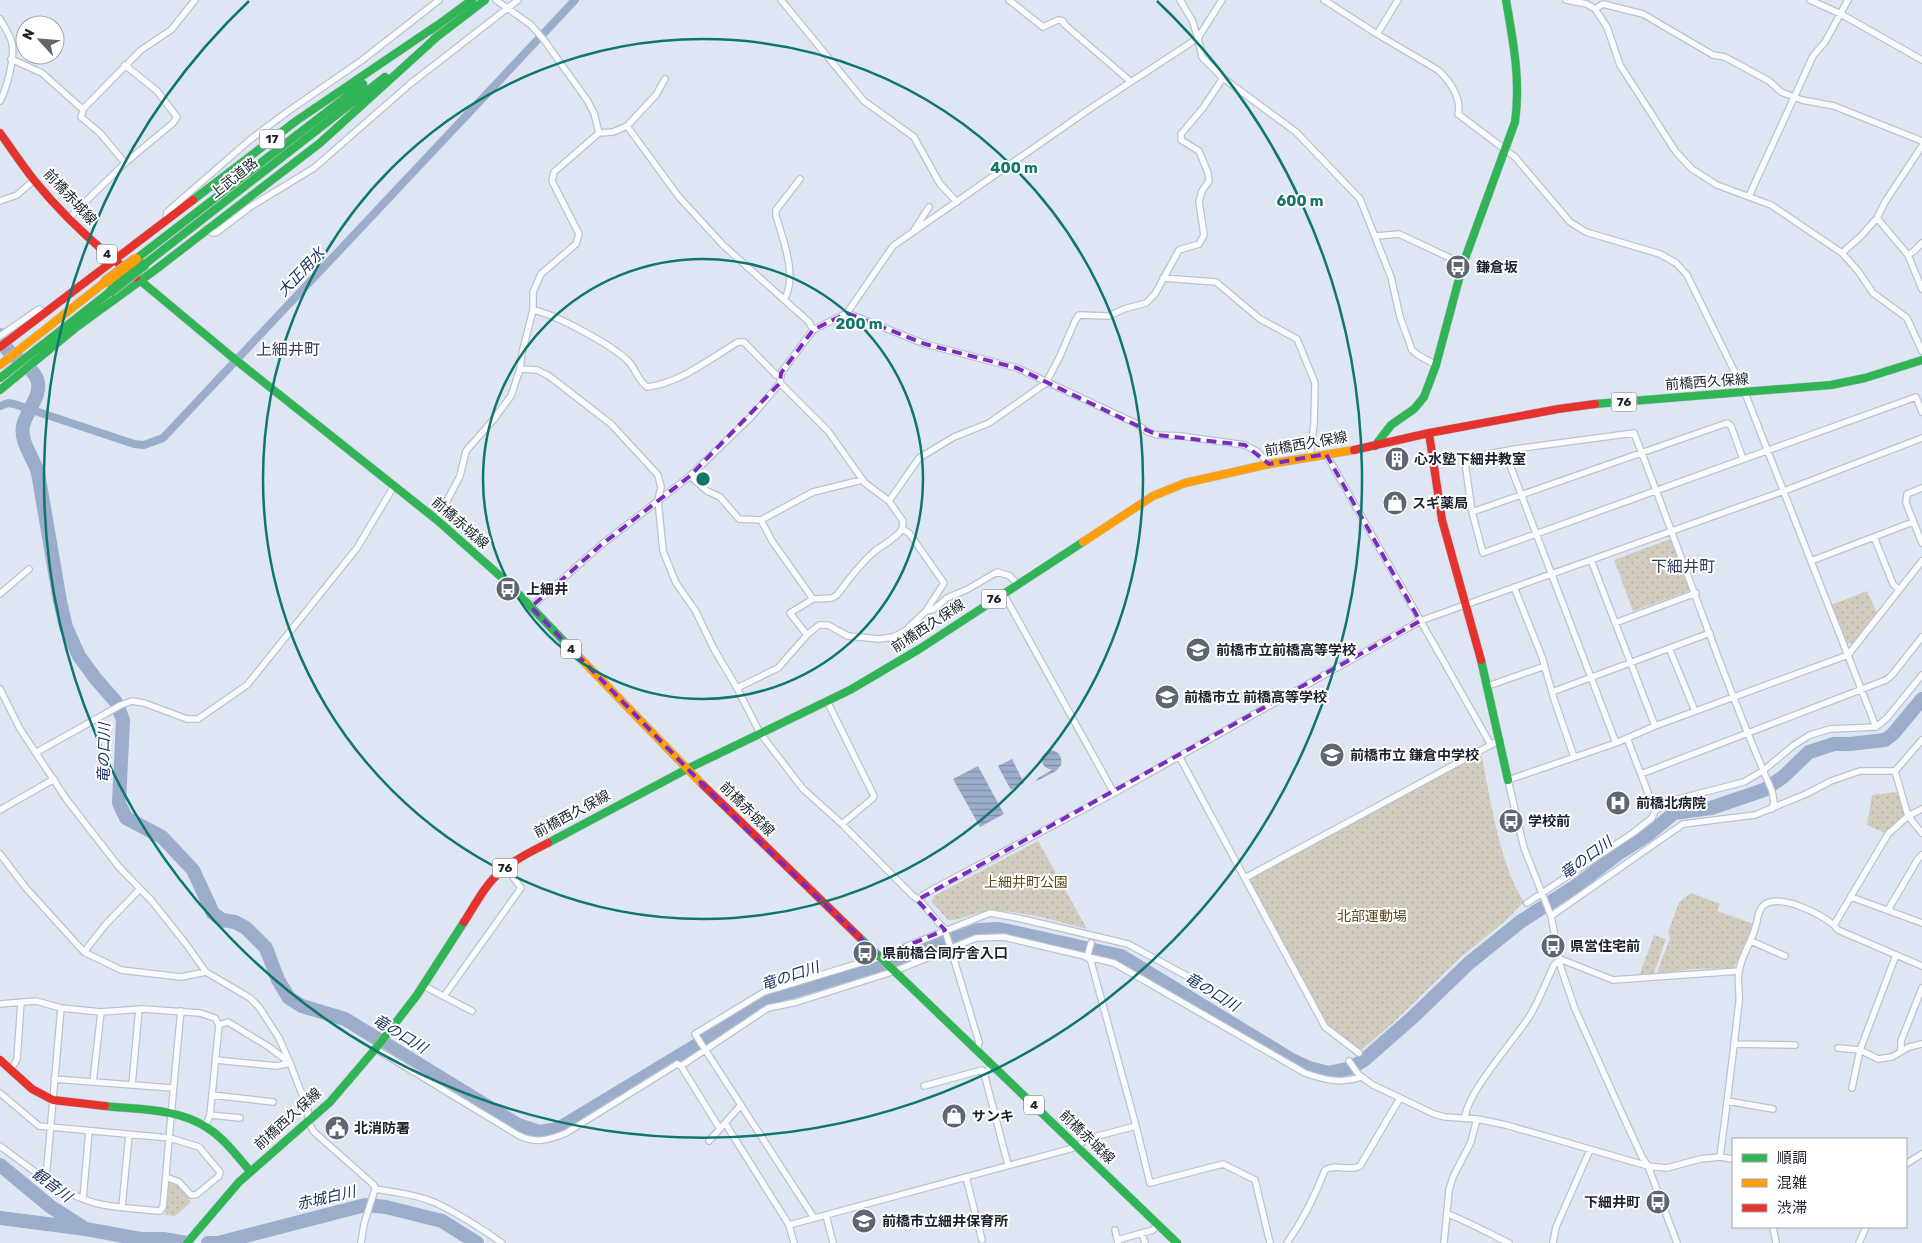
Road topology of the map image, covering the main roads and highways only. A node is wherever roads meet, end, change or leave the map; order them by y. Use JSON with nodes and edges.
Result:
{"nodes":[{"id":1,"x":472,"y":0,"type":"edge"},
{"id":2,"x":485,"y":0,"type":"edge"},
{"id":3,"x":1506,"y":0,"type":"edge"},
{"id":4,"x":438,"y":30,"type":"junction"},
{"id":5,"x":0,"y":133,"type":"edge"},
{"id":6,"x":113,"y":260,"type":"junction"},
{"id":7,"x":141,"y":262,"type":"junction"},
{"id":8,"x":141,"y":280,"type":"junction"},
{"id":9,"x":0,"y":347,"type":"edge"},
{"id":10,"x":20,"y":355,"type":"junction"},
{"id":11,"x":1922,"y":360,"type":"edge"},
{"id":12,"x":3,"y":375,"type":"edge"},
{"id":13,"x":1429,"y":433,"type":"junction"},
{"id":14,"x":1375,"y":446,"type":"junction"},
{"id":15,"x":687,"y":768,"type":"junction"},
{"id":16,"x":1508,"y":780,"type":"road end"},
{"id":17,"x":0,"y":1060,"type":"edge"},
{"id":18,"x":250,"y":1171,"type":"junction"},
{"id":19,"x":187,"y":1243,"type":"edge"},
{"id":20,"x":1178,"y":1243,"type":"edge"}],
"edges":[{"from":1,"to":4,"type":"main road","name":"上武道路","number":"17"},
{"from":2,"to":4,"type":"main road","name":"上武道路","number":"17"},
{"from":3,"to":14,"type":"main road"},
{"from":4,"to":6,"type":"main road","number":"17"},
{"from":4,"to":7,"type":"main road","name":"上武道路","number":"17"},
{"from":4,"to":8,"type":"main road","number":"17"},
{"from":5,"to":6,"type":"main road","name":"前橋赤城線","number":"4"},
{"from":6,"to":8,"type":"main road","name":"前橋赤城線","number":"4"},
{"from":6,"to":9,"type":"main road","number":"17"},
{"from":7,"to":10,"type":"main road","name":"上武道路","number":"17","bridge":true},
{"from":7,"to":10,"type":"main road","name":"上武道路","number":"17","bridge":true},
{"from":8,"to":12,"type":"main road","number":"17"},
{"from":8,"to":15,"type":"main road","name":"前橋赤城線","number":"4"},
{"from":10,"to":12,"type":"main road","name":"上武道路","number":"17"},
{"from":11,"to":13,"type":"main road","name":"前橋西久保線","number":"76"},
{"from":13,"to":14,"type":"main road","name":"前橋西久保線","number":"76"},
{"from":13,"to":16,"type":"main road"},
{"from":14,"to":15,"type":"main road","name":"前橋西久保線","number":"76"},
{"from":15,"to":18,"type":"main road","name":"前橋西久保線","number":"76"},
{"from":15,"to":20,"type":"main road","name":"前橋赤城線","number":"4"},
{"from":17,"to":18,"type":"main road"},
{"from":18,"to":19,"type":"main road","name":"前橋西久保線","number":"76"}]}
